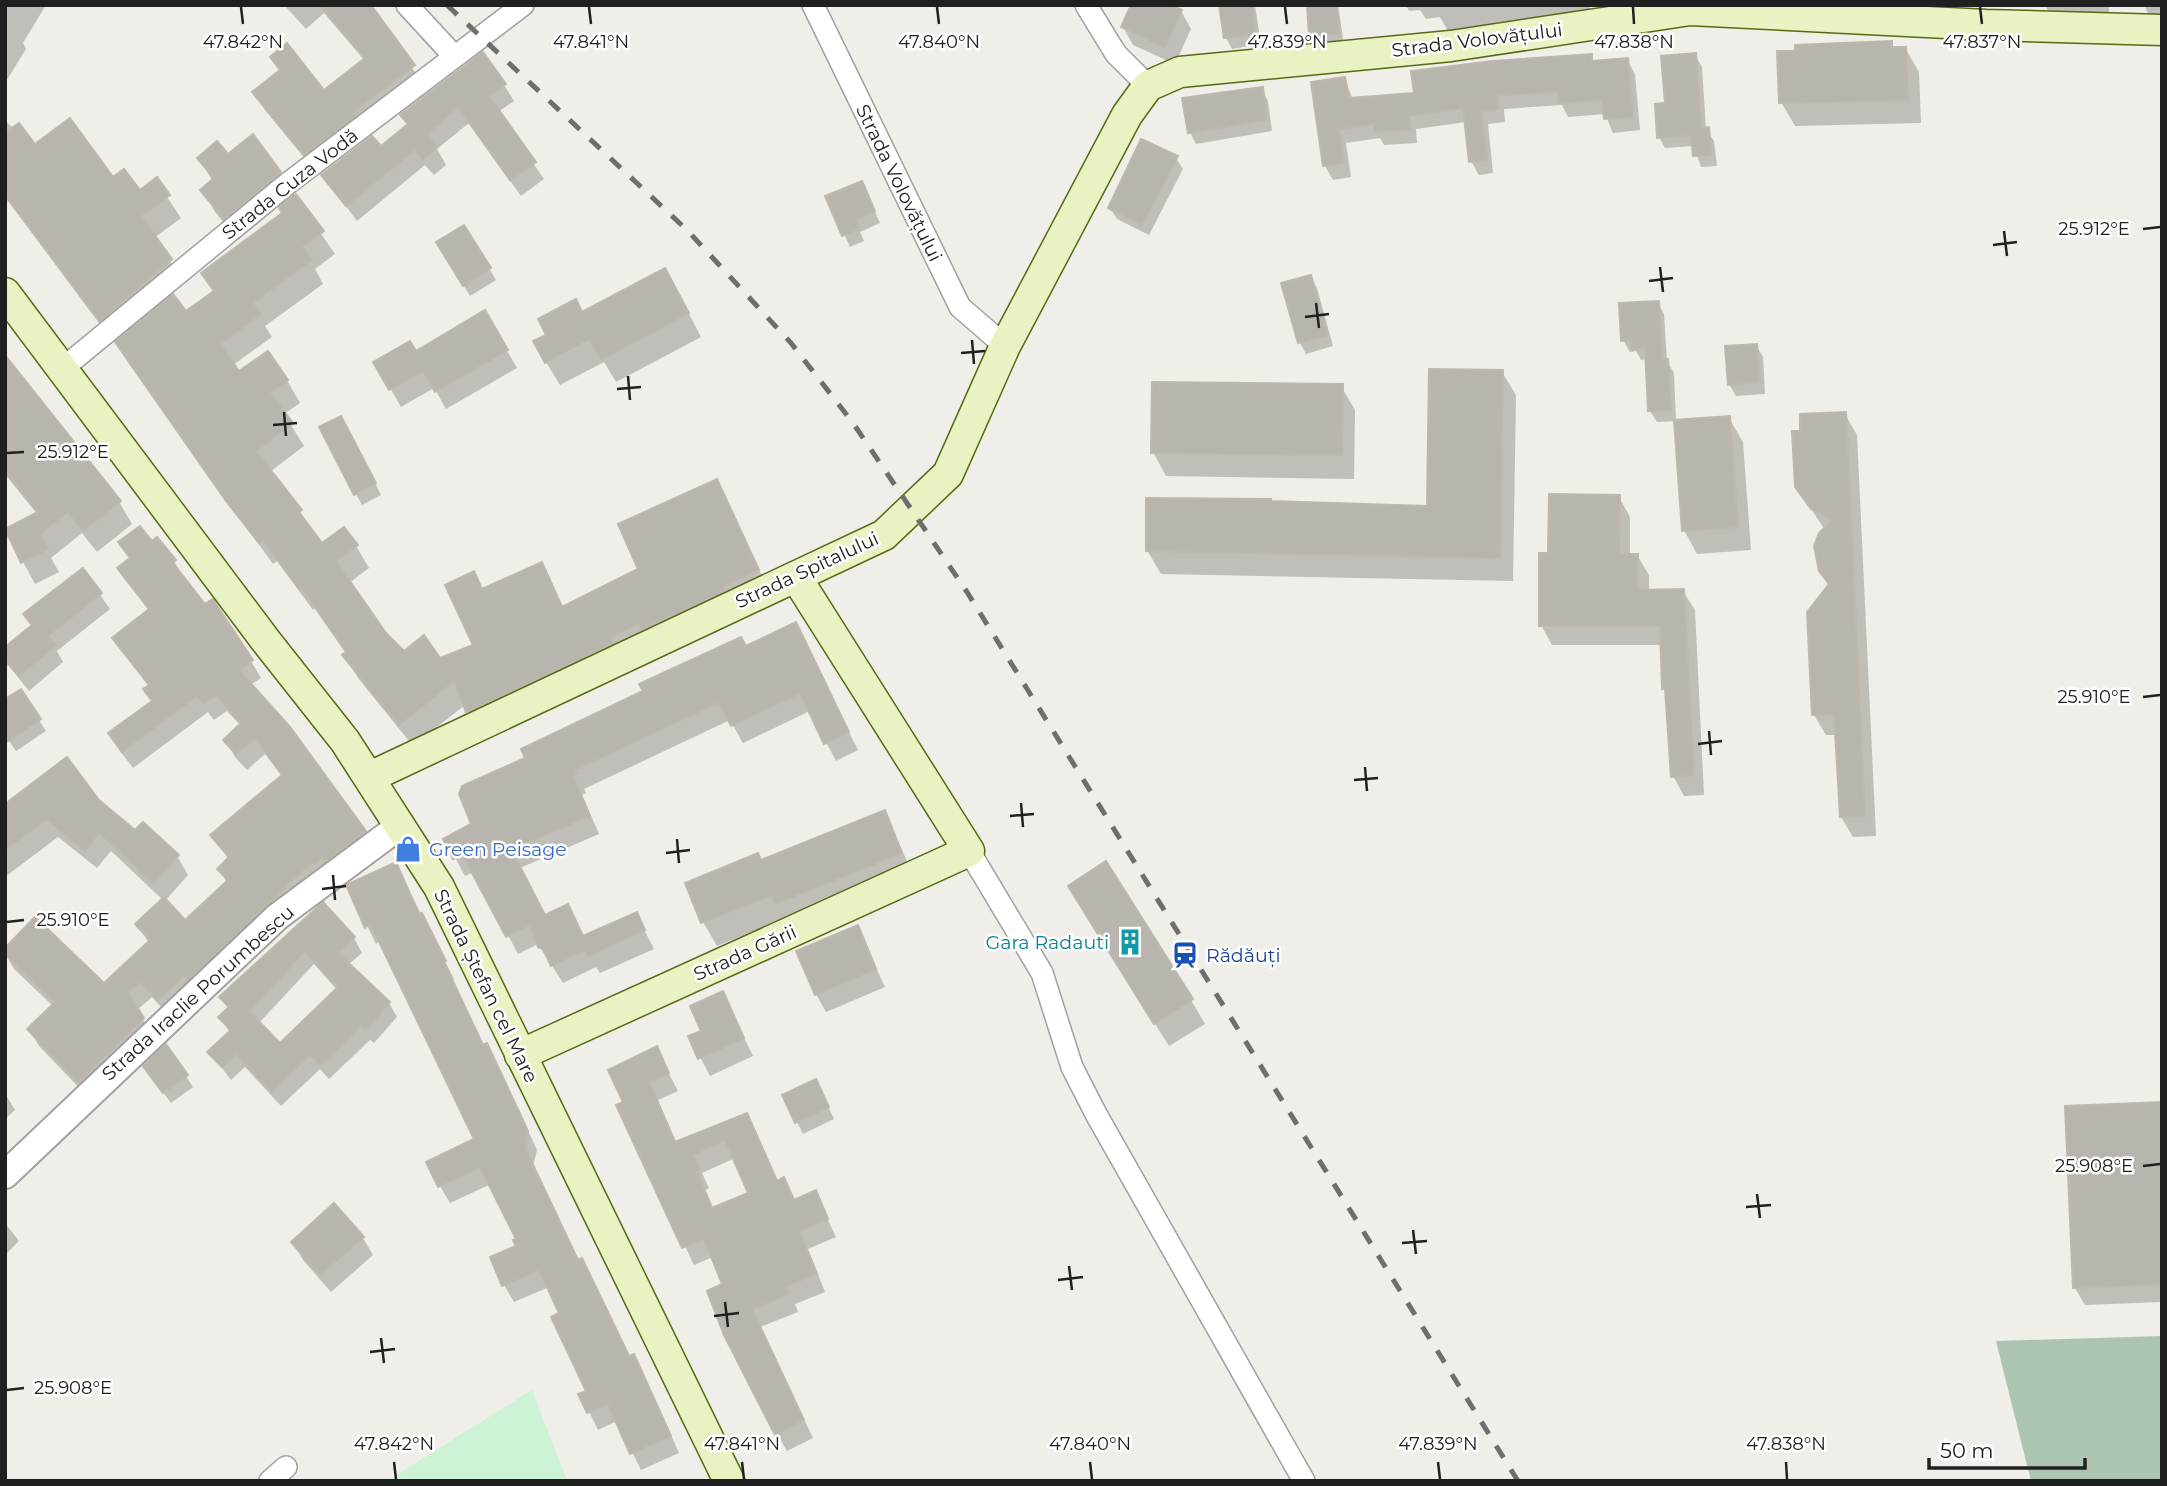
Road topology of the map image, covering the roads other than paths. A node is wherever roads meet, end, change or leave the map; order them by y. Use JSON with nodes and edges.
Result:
{"nodes":[{"id":1,"x":407,"y":5,"type":"edge"},
{"id":2,"x":523,"y":5,"type":"edge"},
{"id":3,"x":813,"y":5,"type":"edge"},
{"id":4,"x":1086,"y":5,"type":"edge"},
{"id":5,"x":1688,"y":8,"type":"edge"},
{"id":6,"x":1986,"y":15,"type":"edge"},
{"id":7,"x":2162,"y":30,"type":"edge"},
{"id":8,"x":454,"y":57,"type":"junction"},
{"id":9,"x":1148,"y":86,"type":"junction"},
{"id":10,"x":5,"y":293,"type":"edge"},
{"id":11,"x":1004,"y":346,"type":"junction"},
{"id":12,"x":62,"y":369,"type":"junction"},
{"id":13,"x":796,"y":576,"type":"junction"},
{"id":14,"x":370,"y":777,"type":"junction"},
{"id":15,"x":401,"y":825,"type":"junction"},
{"id":16,"x":969,"y":851,"type":"junction"},
{"id":17,"x":520,"y":1055,"type":"junction"},
{"id":18,"x":5,"y":1175,"type":"edge"},
{"id":19,"x":729,"y":1481,"type":"edge"},
{"id":20,"x":1304,"y":1481,"type":"edge"}],
"edges":[{"from":1,"to":8,"type":"street"},
{"from":2,"to":8,"type":"street","name":"Strada Cuza Vodă"},
{"from":3,"to":11,"type":"street","name":"Strada Volovățului"},
{"from":4,"to":9,"type":"street"},
{"from":5,"to":6,"type":"main road","name":"Strada Volovățului"},
{"from":5,"to":9,"type":"main road","name":"Strada Volovățului"},
{"from":6,"to":7,"type":"main road","name":"Strada Volovățului"},
{"from":8,"to":12,"type":"street","name":"Strada Cuza Vodă"},
{"from":9,"to":11,"type":"main road","name":"Strada Spitalului"},
{"from":10,"to":12,"type":"main road","name":"Strada Ștefan cel Mare"},
{"from":11,"to":13,"type":"main road","name":"Strada Spitalului"},
{"from":12,"to":14,"type":"main road","name":"Strada Ștefan cel Mare"},
{"from":13,"to":14,"type":"main road","name":"Strada Spitalului"},
{"from":13,"to":16,"type":"main road"},
{"from":14,"to":15,"type":"main road","name":"Strada Ștefan cel Mare"},
{"from":15,"to":17,"type":"main road","name":"Strada Ștefan cel Mare"},
{"from":15,"to":18,"type":"street","name":"Strada Iraclie Porumbescu"},
{"from":16,"to":17,"type":"main road","name":"Strada Gării"},
{"from":16,"to":20,"type":"street"},
{"from":17,"to":19,"type":"main road","name":"Strada Ștefan cel Mare"}]}
